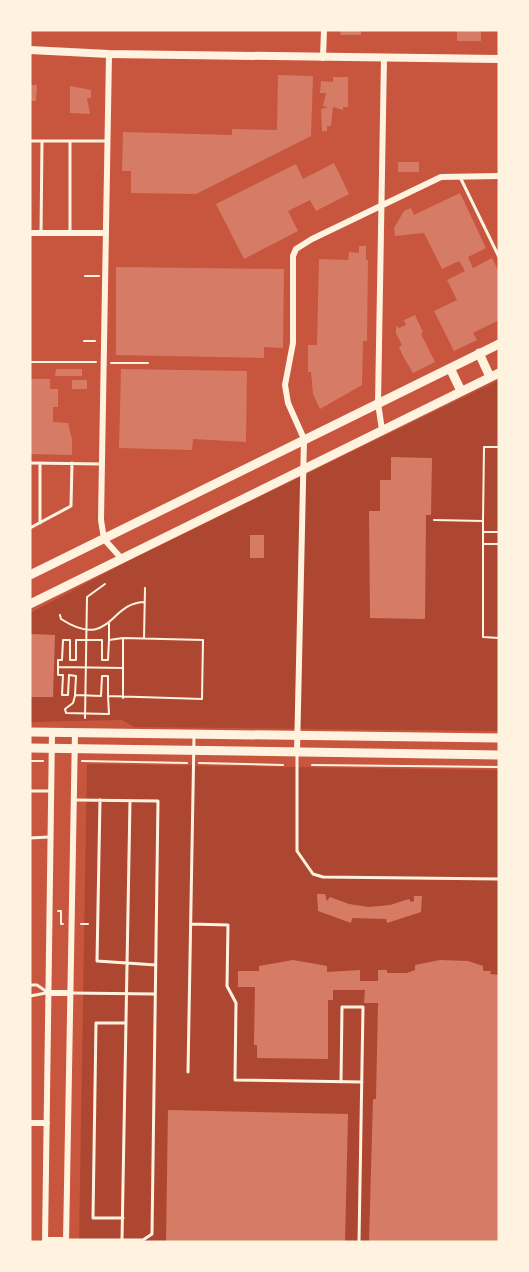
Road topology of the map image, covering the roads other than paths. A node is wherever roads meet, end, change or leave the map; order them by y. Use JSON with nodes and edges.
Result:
{"nodes":[{"id":1,"x":324,"y":30,"type":"edge"},
{"id":2,"x":30,"y":50,"type":"edge"},
{"id":3,"x":109,"y":54,"type":"junction"},
{"id":4,"x":324,"y":58,"type":"junction"},
{"id":5,"x":384,"y":58,"type":"junction"},
{"id":6,"x":499,"y":59,"type":"edge"},
{"id":7,"x":30,"y":141,"type":"edge"},
{"id":8,"x":42,"y":141,"type":"junction"},
{"id":9,"x":70,"y":141,"type":"junction"},
{"id":10,"x":108,"y":141,"type":"junction"},
{"id":11,"x":459,"y":176,"type":"junction"},
{"id":12,"x":499,"y":176,"type":"edge"},
{"id":13,"x":381,"y":206,"type":"junction"},
{"id":14,"x":30,"y":233,"type":"edge"},
{"id":15,"x":40,"y":233,"type":"junction"},
{"id":16,"x":70,"y":233,"type":"junction"},
{"id":17,"x":106,"y":233,"type":"junction"},
{"id":18,"x":499,"y":257,"type":"edge"},
{"id":19,"x":499,"y":344,"type":"edge"},
{"id":20,"x":479,"y":353,"type":"junction"},
{"id":21,"x":450,"y":368,"type":"junction"},
{"id":22,"x":495,"y":375,"type":"edge"},
{"id":23,"x":461,"y":391,"type":"junction"},
{"id":24,"x":378,"y":403,"type":"junction"},
{"id":25,"x":382,"y":430,"type":"junction"},
{"id":26,"x":304,"y":440,"type":"junction"},
{"id":27,"x":30,"y":463,"type":"edge"},
{"id":28,"x":40,"y":463,"type":"junction"},
{"id":29,"x":72,"y":463,"type":"junction"},
{"id":30,"x":102,"y":464,"type":"junction"},
{"id":31,"x":303,"y":468,"type":"junction"},
{"id":32,"x":40,"y":523,"type":"junction"},
{"id":33,"x":30,"y":528,"type":"edge"},
{"id":34,"x":104,"y":539,"type":"junction"},
{"id":35,"x":121,"y":558,"type":"junction"},
{"id":36,"x":30,"y":576,"type":"edge"},
{"id":37,"x":30,"y":604,"type":"edge"},
{"id":38,"x":30,"y":732,"type":"edge"},
{"id":39,"x":52,"y":732,"type":"junction"},
{"id":40,"x":75,"y":732,"type":"junction"},
{"id":41,"x":194,"y":734,"type":"junction"},
{"id":42,"x":297,"y":736,"type":"junction"},
{"id":43,"x":499,"y":738,"type":"edge"},
{"id":44,"x":30,"y":748,"type":"edge"},
{"id":45,"x":51,"y":748,"type":"junction"},
{"id":46,"x":75,"y":748,"type":"junction"},
{"id":47,"x":194,"y":751,"type":"junction"},
{"id":48,"x":297,"y":752,"type":"junction"},
{"id":49,"x":499,"y":755,"type":"edge"},
{"id":50,"x":30,"y":791,"type":"edge"},
{"id":51,"x":51,"y":791,"type":"junction"},
{"id":52,"x":74,"y":800,"type":"junction"},
{"id":53,"x":100,"y":800,"type":"junction"},
{"id":54,"x":130,"y":801,"type":"junction"},
{"id":55,"x":50,"y":837,"type":"junction"},
{"id":56,"x":30,"y":838,"type":"edge"},
{"id":57,"x":499,"y":879,"type":"edge"},
{"id":58,"x":191,"y":924,"type":"junction"},
{"id":59,"x":127,"y":964,"type":"junction"},
{"id":60,"x":156,"y":965,"type":"junction"},
{"id":61,"x":30,"y":985,"type":"edge"},
{"id":62,"x":48,"y":993,"type":"junction"},
{"id":63,"x":70,"y":993,"type":"junction"},
{"id":64,"x":126,"y":994,"type":"junction"},
{"id":65,"x":155,"y":994,"type":"junction"},
{"id":66,"x":30,"y":996,"type":"edge"},
{"id":67,"x":126,"y":1023,"type":"junction"},
{"id":68,"x":188,"y":1072,"type":"dead end"},
{"id":69,"x":341,"y":1082,"type":"junction"},
{"id":70,"x":362,"y":1082,"type":"junction"},
{"id":71,"x":30,"y":1123,"type":"edge"},
{"id":72,"x":47,"y":1123,"type":"junction"},
{"id":73,"x":123,"y":1218,"type":"junction"},
{"id":74,"x":45,"y":1241,"type":"edge"},
{"id":75,"x":66,"y":1241,"type":"edge"},
{"id":76,"x":119,"y":1241,"type":"edge"},
{"id":77,"x":143,"y":1241,"type":"edge"},
{"id":78,"x":359,"y":1242,"type":"edge"}],
"edges":[{"from":1,"to":4,"type":"street"},
{"from":2,"to":3,"type":"street"},
{"from":3,"to":4,"type":"street"},
{"from":3,"to":10,"type":"street"},
{"from":4,"to":5,"type":"street"},
{"from":5,"to":6,"type":"street"},
{"from":5,"to":13,"type":"street"},
{"from":7,"to":8,"type":"lane"},
{"from":8,"to":9,"type":"lane"},
{"from":8,"to":15,"type":"lane"},
{"from":9,"to":10,"type":"lane"},
{"from":9,"to":16,"type":"lane"},
{"from":10,"to":17,"type":"street"},
{"from":11,"to":12,"type":"street"},
{"from":11,"to":13,"type":"street"},
{"from":11,"to":18,"type":"lane"},
{"from":13,"to":24,"type":"street"},
{"from":13,"to":26,"type":"street"},
{"from":14,"to":15,"type":"street"},
{"from":15,"to":16,"type":"street"},
{"from":16,"to":17,"type":"street"},
{"from":17,"to":30,"type":"street"},
{"from":19,"to":20,"type":"main road"},
{"from":20,"to":21,"type":"main road"},
{"from":20,"to":22,"type":"main road"},
{"from":21,"to":23,"type":"main road"},
{"from":21,"to":24,"type":"main road"},
{"from":22,"to":23,"type":"main road"},
{"from":23,"to":25,"type":"main road"},
{"from":24,"to":25,"type":"street"},
{"from":24,"to":26,"type":"main road"},
{"from":25,"to":31,"type":"main road"},
{"from":26,"to":31,"type":"street"},
{"from":26,"to":34,"type":"main road"},
{"from":27,"to":28,"type":"lane"},
{"from":28,"to":29,"type":"lane"},
{"from":28,"to":32,"type":"lane"},
{"from":29,"to":30,"type":"lane"},
{"from":29,"to":32,"type":"lane"},
{"from":30,"to":34,"type":"street"},
{"from":31,"to":35,"type":"main road"},
{"from":31,"to":42,"type":"street"},
{"from":32,"to":33,"type":"lane"},
{"from":34,"to":35,"type":"street"},
{"from":34,"to":36,"type":"main road"},
{"from":35,"to":37,"type":"main road"},
{"from":38,"to":39,"type":"main road"},
{"from":39,"to":40,"type":"main road"},
{"from":39,"to":45,"type":"street"},
{"from":40,"to":41,"type":"main road"},
{"from":40,"to":46,"type":"street"},
{"from":41,"to":42,"type":"main road"},
{"from":41,"to":47,"type":"lane"},
{"from":42,"to":43,"type":"main road"},
{"from":42,"to":48,"type":"street"},
{"from":44,"to":45,"type":"main road"},
{"from":45,"to":46,"type":"main road"},
{"from":45,"to":51,"type":"street"},
{"from":46,"to":47,"type":"main road"},
{"from":46,"to":52,"type":"street"},
{"from":47,"to":48,"type":"main road"},
{"from":47,"to":58,"type":"lane"},
{"from":48,"to":49,"type":"main road"},
{"from":48,"to":57,"type":"lane"},
{"from":50,"to":51,"type":"lane"},
{"from":51,"to":55,"type":"street"},
{"from":52,"to":53,"type":"lane"},
{"from":52,"to":63,"type":"street"},
{"from":53,"to":54,"type":"lane"},
{"from":53,"to":59,"type":"lane"},
{"from":54,"to":59,"type":"lane"},
{"from":54,"to":60,"type":"lane"},
{"from":55,"to":56,"type":"lane"},
{"from":55,"to":62,"type":"street"},
{"from":58,"to":68,"type":"lane"},
{"from":58,"to":69,"type":"lane"},
{"from":59,"to":60,"type":"lane"},
{"from":59,"to":64,"type":"lane"},
{"from":60,"to":65,"type":"lane"},
{"from":61,"to":62,"type":"lane"},
{"from":62,"to":63,"type":"street"},
{"from":62,"to":66,"type":"lane"},
{"from":62,"to":72,"type":"street"},
{"from":63,"to":64,"type":"lane"},
{"from":63,"to":75,"type":"street"},
{"from":64,"to":65,"type":"lane"},
{"from":64,"to":67,"type":"lane"},
{"from":65,"to":77,"type":"lane"},
{"from":67,"to":73,"type":"lane"},
{"from":67,"to":73,"type":"lane"},
{"from":69,"to":70,"type":"lane"},
{"from":69,"to":70,"type":"lane"},
{"from":70,"to":78,"type":"lane"},
{"from":71,"to":72,"type":"street"},
{"from":72,"to":74,"type":"street"},
{"from":73,"to":76,"type":"lane"},
{"from":74,"to":75,"type":"street"},
{"from":75,"to":76,"type":"lane"},
{"from":76,"to":77,"type":"lane"}]}
